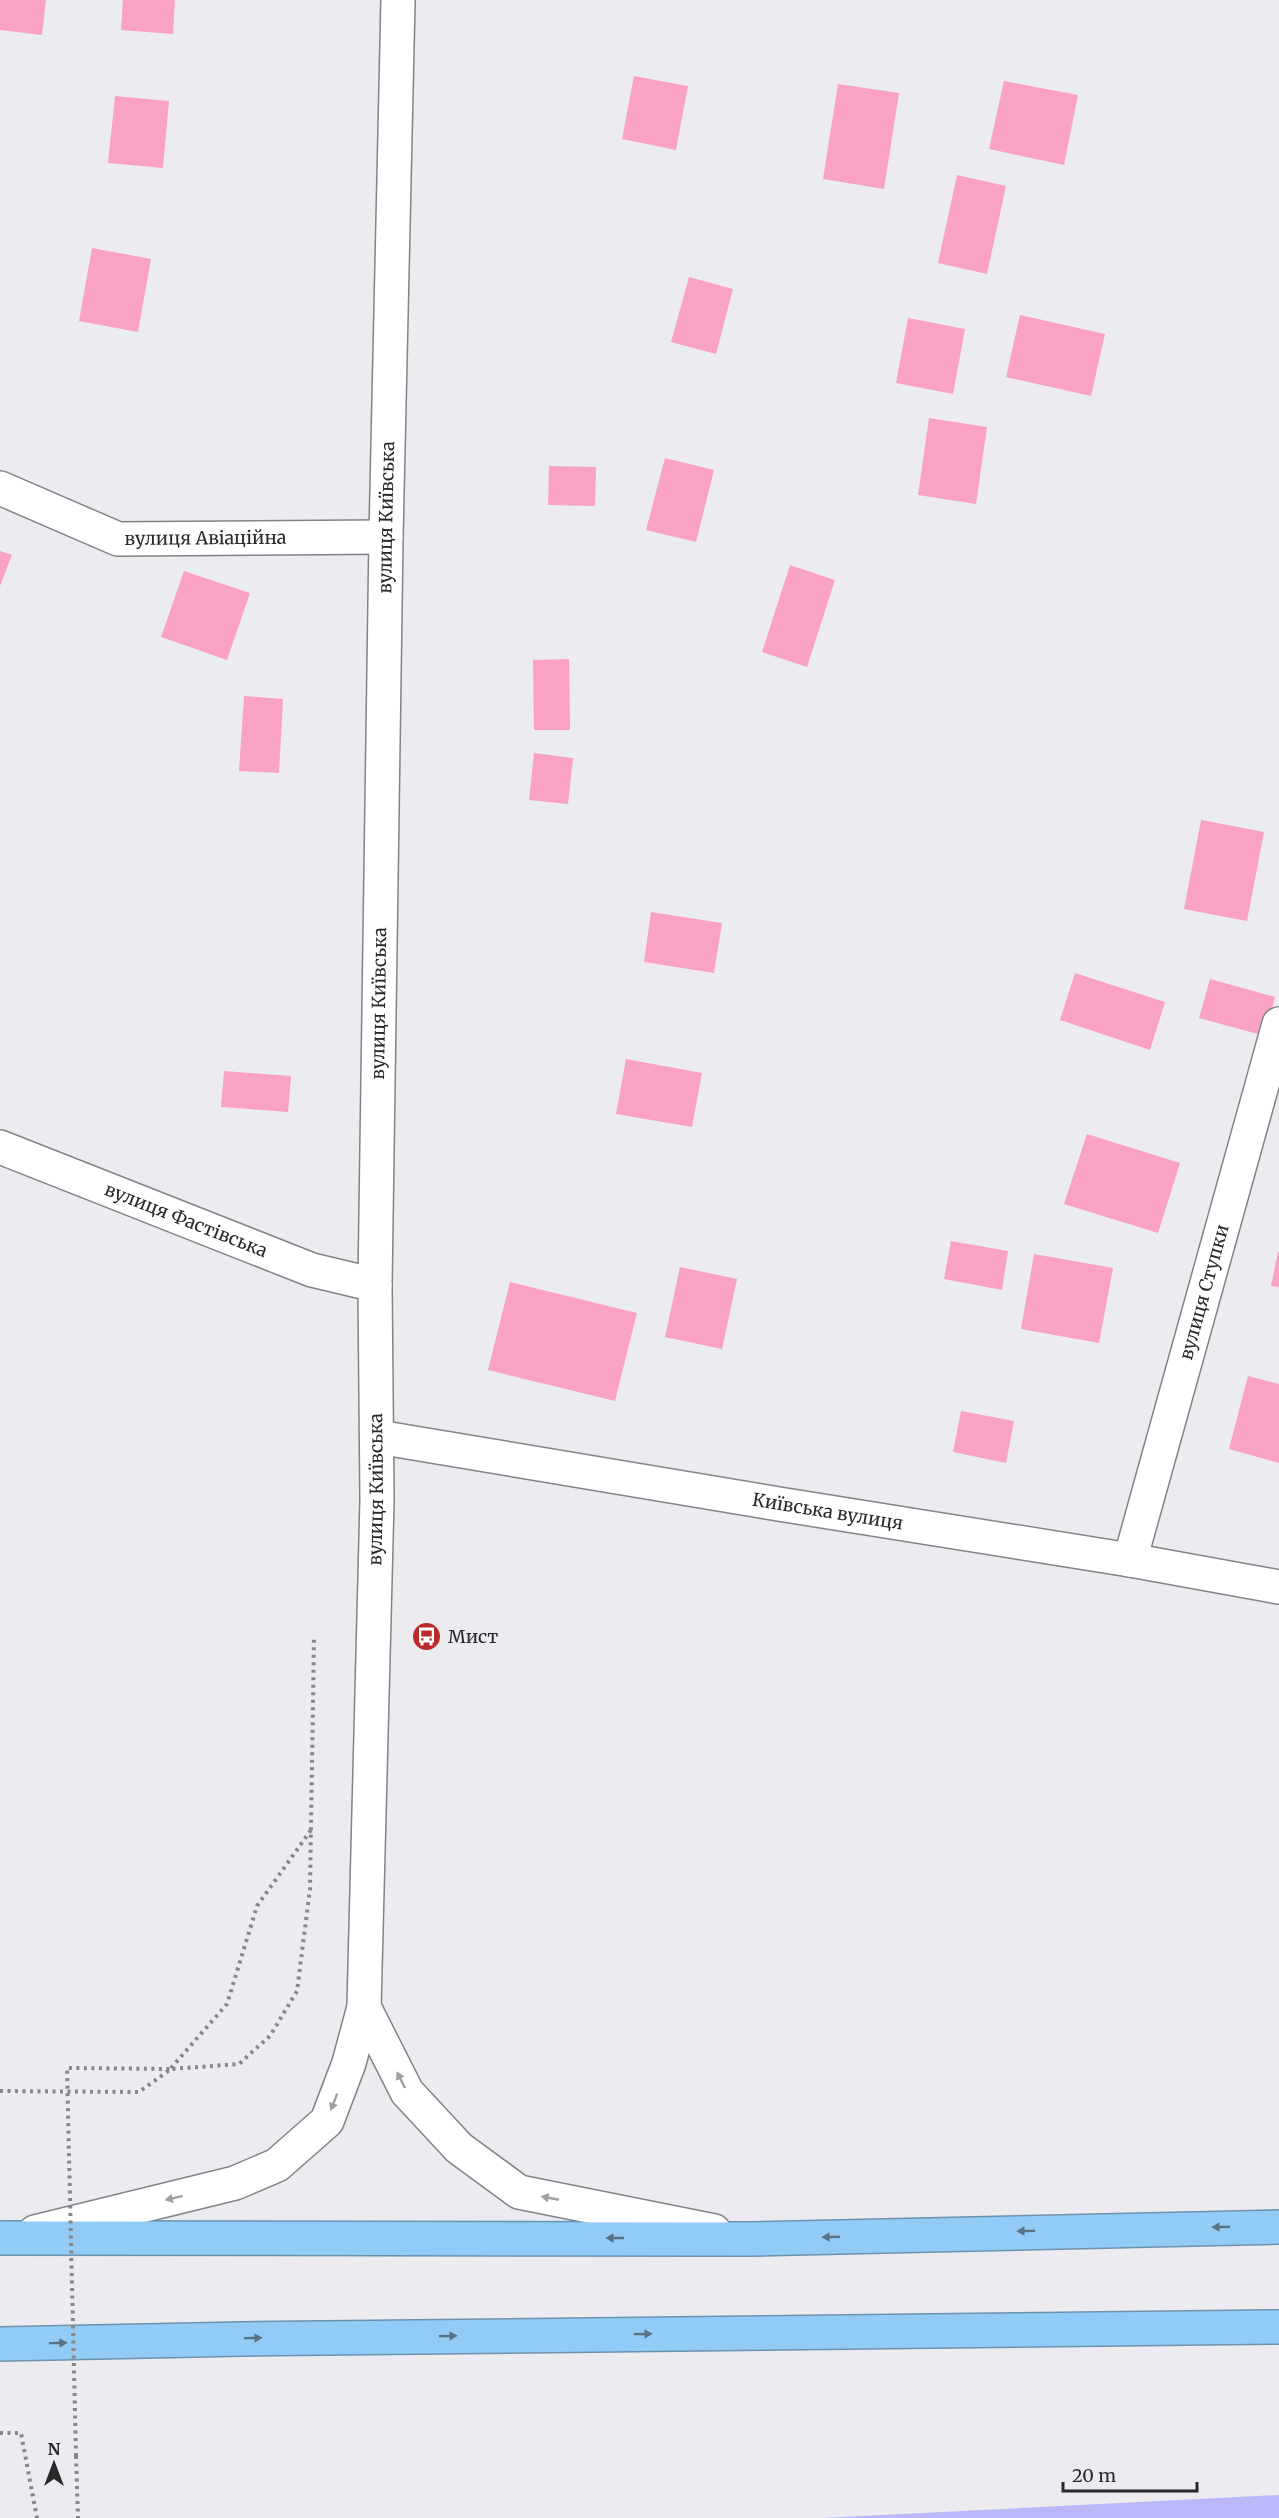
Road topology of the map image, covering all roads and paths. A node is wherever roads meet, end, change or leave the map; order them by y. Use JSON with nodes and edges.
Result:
{"nodes":[{"id":1,"x":398,"y":0,"type":"edge"},
{"id":2,"x":0,"y":488,"type":"edge"},
{"id":3,"x":386,"y":537,"type":"junction"},
{"id":4,"x":1279,"y":1024,"type":"edge"},
{"id":5,"x":0,"y":1147,"type":"edge"},
{"id":6,"x":375,"y":1285,"type":"junction"},
{"id":7,"x":378,"y":1437,"type":"junction"},
{"id":8,"x":1130,"y":1560,"type":"junction"},
{"id":9,"x":1279,"y":1587,"type":"edge"},
{"id":10,"x":314,"y":1637,"type":"dead end"},
{"id":11,"x":311,"y":1830,"type":"junction"},
{"id":12,"x":364,"y":2007,"type":"junction"},
{"id":13,"x":171,"y":2068,"type":"junction"},
{"id":14,"x":0,"y":2091,"type":"edge"},
{"id":15,"x":1279,"y":2227,"type":"edge"},
{"id":16,"x":6,"y":2238,"type":"edge"},
{"id":17,"x":751,"y":2239,"type":"junction"},
{"id":18,"x":1279,"y":2326,"type":"edge"},
{"id":19,"x":0,"y":2344,"type":"edge"},
{"id":20,"x":0,"y":2433,"type":"edge"},
{"id":21,"x":37,"y":2518,"type":"edge"},
{"id":22,"x":78,"y":2518,"type":"edge"}],
"edges":[{"from":1,"to":3,"type":"street","name":"вулиця Київська"},
{"from":2,"to":3,"type":"street","name":"вулиця Авіаційна"},
{"from":3,"to":6,"type":"street","name":"вулиця Київська"},
{"from":4,"to":8,"type":"street","name":"вулиця Ступки"},
{"from":5,"to":6,"type":"street","name":"вулиця Фастівська"},
{"from":6,"to":7,"type":"street","name":"вулиця Київська"},
{"from":7,"to":8,"type":"street","name":"Київська вулиця"},
{"from":7,"to":12,"type":"street","name":"вулиця Київська"},
{"from":8,"to":9,"type":"street","name":"Київська вулиця"},
{"from":10,"to":11,"type":"path"},
{"from":11,"to":13,"type":"path"},
{"from":11,"to":13,"type":"path"},
{"from":12,"to":16,"type":"street","one_way":true},
{"from":17,"to":12,"type":"street","one_way":true},
{"from":13,"to":14,"type":"path"},
{"from":13,"to":22,"type":"path","bridge":true},
{"from":15,"to":17,"type":"highway","one_way":true},
{"from":17,"to":16,"type":"highway","one_way":true},
{"from":19,"to":18,"type":"highway","one_way":true},
{"from":20,"to":21,"type":"path"}]}
